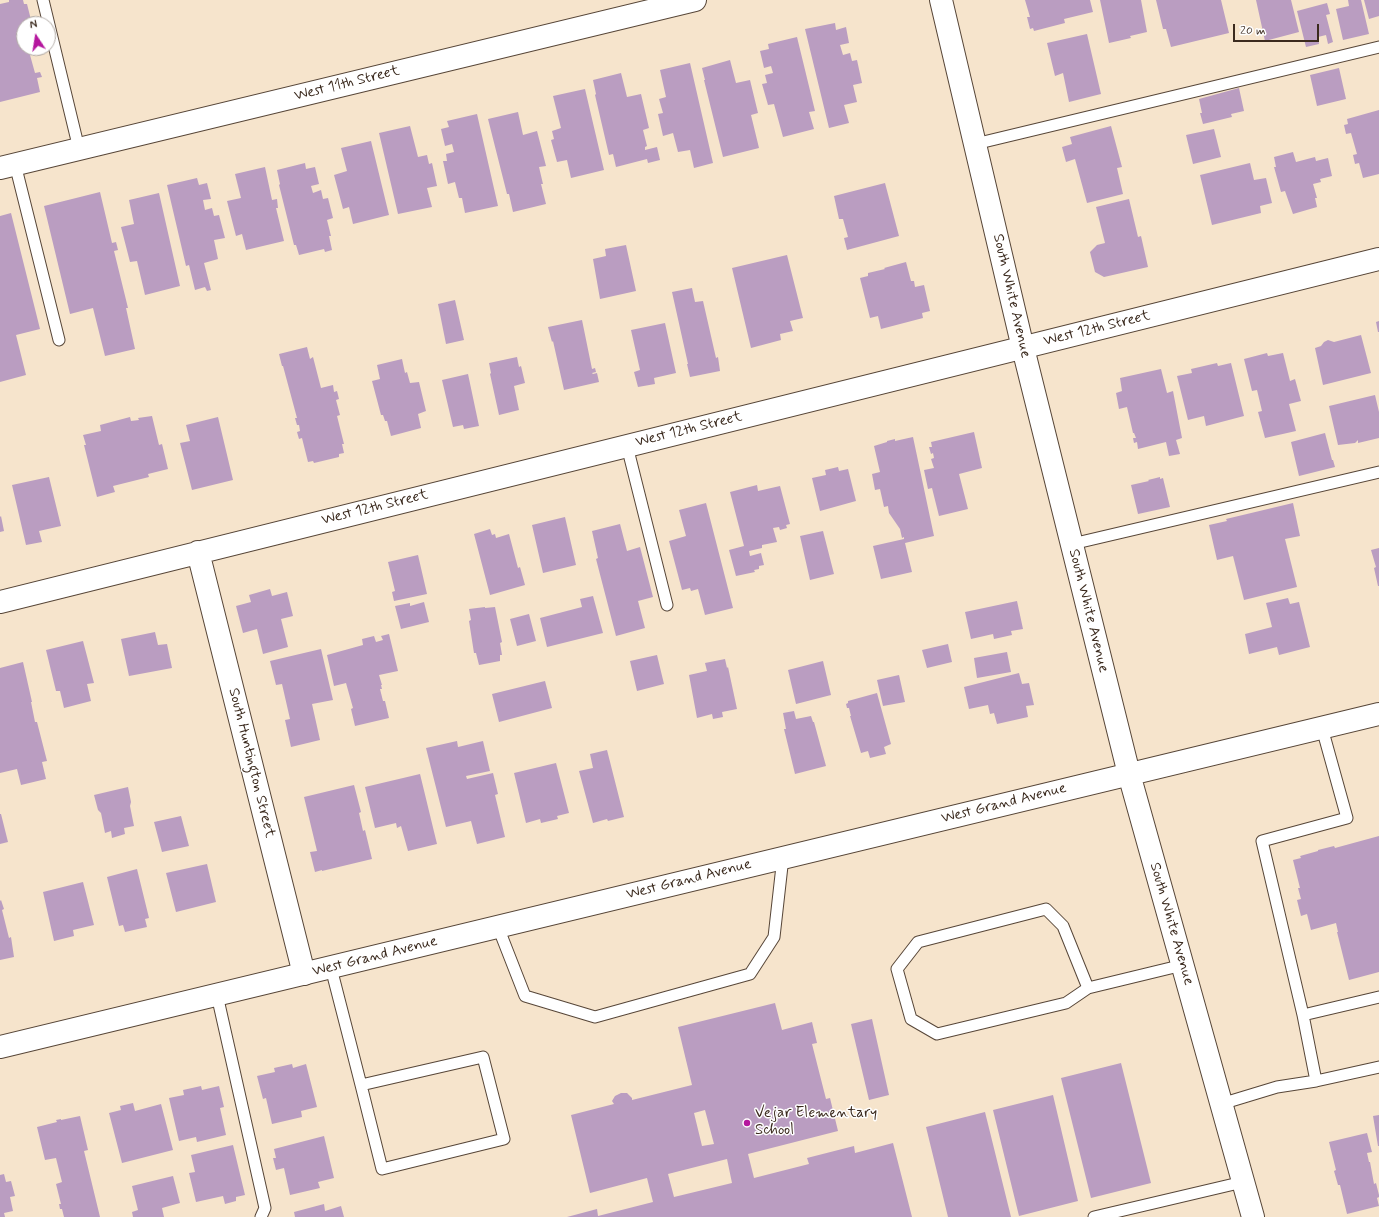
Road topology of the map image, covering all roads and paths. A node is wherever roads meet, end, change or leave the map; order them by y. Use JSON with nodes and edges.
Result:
{"nodes":[{"id":1,"x":43,"y":0,"type":"edge"},
{"id":2,"x":695,"y":0,"type":"edge"},
{"id":3,"x":941,"y":0,"type":"edge"},
{"id":4,"x":1379,"y":47,"type":"edge"},
{"id":5,"x":975,"y":144,"type":"junction"},
{"id":6,"x":79,"y":149,"type":"junction"},
{"id":7,"x":7,"y":166,"type":"edge"},
{"id":8,"x":1379,"y":260,"type":"edge"},
{"id":9,"x":59,"y":340,"type":"dead end"},
{"id":10,"x":1023,"y":348,"type":"junction"},
{"id":11,"x":627,"y":446,"type":"junction"},
{"id":12,"x":1379,"y":472,"type":"edge"},
{"id":13,"x":1072,"y":544,"type":"junction"},
{"id":14,"x":198,"y":552,"type":"junction"},
{"id":15,"x":0,"y":602,"type":"edge"},
{"id":16,"x":667,"y":605,"type":"dead end"},
{"id":17,"x":1379,"y":714,"type":"edge"},
{"id":18,"x":1322,"y":728,"type":"junction"},
{"id":19,"x":1129,"y":774,"type":"junction"},
{"id":20,"x":783,"y":858,"type":"junction"},
{"id":21,"x":498,"y":927,"type":"junction"},
{"id":22,"x":1183,"y":966,"type":"junction"},
{"id":23,"x":331,"y":968,"type":"junction"},
{"id":24,"x":304,"y":974,"type":"junction"},
{"id":25,"x":1088,"y":988,"type":"junction"},
{"id":26,"x":217,"y":995,"type":"junction"},
{"id":27,"x":1379,"y":997,"type":"edge"},
{"id":28,"x":1303,"y":1015,"type":"junction"},
{"id":29,"x":0,"y":1047,"type":"edge"},
{"id":30,"x":1379,"y":1067,"type":"edge"},
{"id":31,"x":1316,"y":1081,"type":"junction"},
{"id":32,"x":361,"y":1085,"type":"junction"},
{"id":33,"x":1221,"y":1104,"type":"junction"},
{"id":34,"x":1243,"y":1182,"type":"junction"},
{"id":35,"x":261,"y":1217,"type":"edge"},
{"id":36,"x":1094,"y":1217,"type":"edge"},
{"id":37,"x":1253,"y":1217,"type":"edge"}],
"edges":[{"from":1,"to":6,"type":"lane"},
{"from":2,"to":6,"type":"street","name":"West 11th Street"},
{"from":3,"to":5,"type":"street","name":"South White Avenue"},
{"from":4,"to":5,"type":"lane"},
{"from":5,"to":10,"type":"street","name":"South White Avenue"},
{"from":6,"to":7,"type":"street","name":"West 11th Street"},
{"from":7,"to":9,"type":"lane"},
{"from":8,"to":10,"type":"street","name":"West 12th Street"},
{"from":10,"to":11,"type":"street","name":"West 12th Street"},
{"from":10,"to":13,"type":"street","name":"South White Avenue"},
{"from":11,"to":14,"type":"street","name":"West 12th Street"},
{"from":11,"to":16,"type":"lane"},
{"from":12,"to":13,"type":"lane"},
{"from":13,"to":19,"type":"street","name":"South White Avenue"},
{"from":14,"to":15,"type":"street","name":"West 12th Street"},
{"from":14,"to":24,"type":"street","name":"South Huntington Street"},
{"from":17,"to":18,"type":"street","name":"West Grand Avenue"},
{"from":18,"to":19,"type":"street","name":"West Grand Avenue"},
{"from":18,"to":28,"type":"lane"},
{"from":19,"to":20,"type":"street","name":"West Grand Avenue"},
{"from":19,"to":22,"type":"street","name":"South White Avenue"},
{"from":20,"to":21,"type":"street","name":"West Grand Avenue"},
{"from":20,"to":21,"type":"lane"},
{"from":21,"to":23,"type":"street","name":"West Grand Avenue"},
{"from":22,"to":25,"type":"lane"},
{"from":22,"to":33,"type":"street","name":"South White Avenue"},
{"from":23,"to":24,"type":"street","name":"West Grand Avenue"},
{"from":23,"to":32,"type":"lane"},
{"from":24,"to":26,"type":"street","name":"West Grand Avenue"},
{"from":25,"to":25,"type":"lane"},
{"from":26,"to":29,"type":"street","name":"West Grand Avenue"},
{"from":26,"to":35,"type":"lane"},
{"from":27,"to":28,"type":"lane"},
{"from":28,"to":31,"type":"lane"},
{"from":30,"to":31,"type":"lane"},
{"from":31,"to":33,"type":"lane"},
{"from":32,"to":32,"type":"lane"},
{"from":33,"to":34,"type":"street","name":"South White Avenue"},
{"from":34,"to":36,"type":"lane"},
{"from":34,"to":37,"type":"street","name":"South White Avenue"}]}
